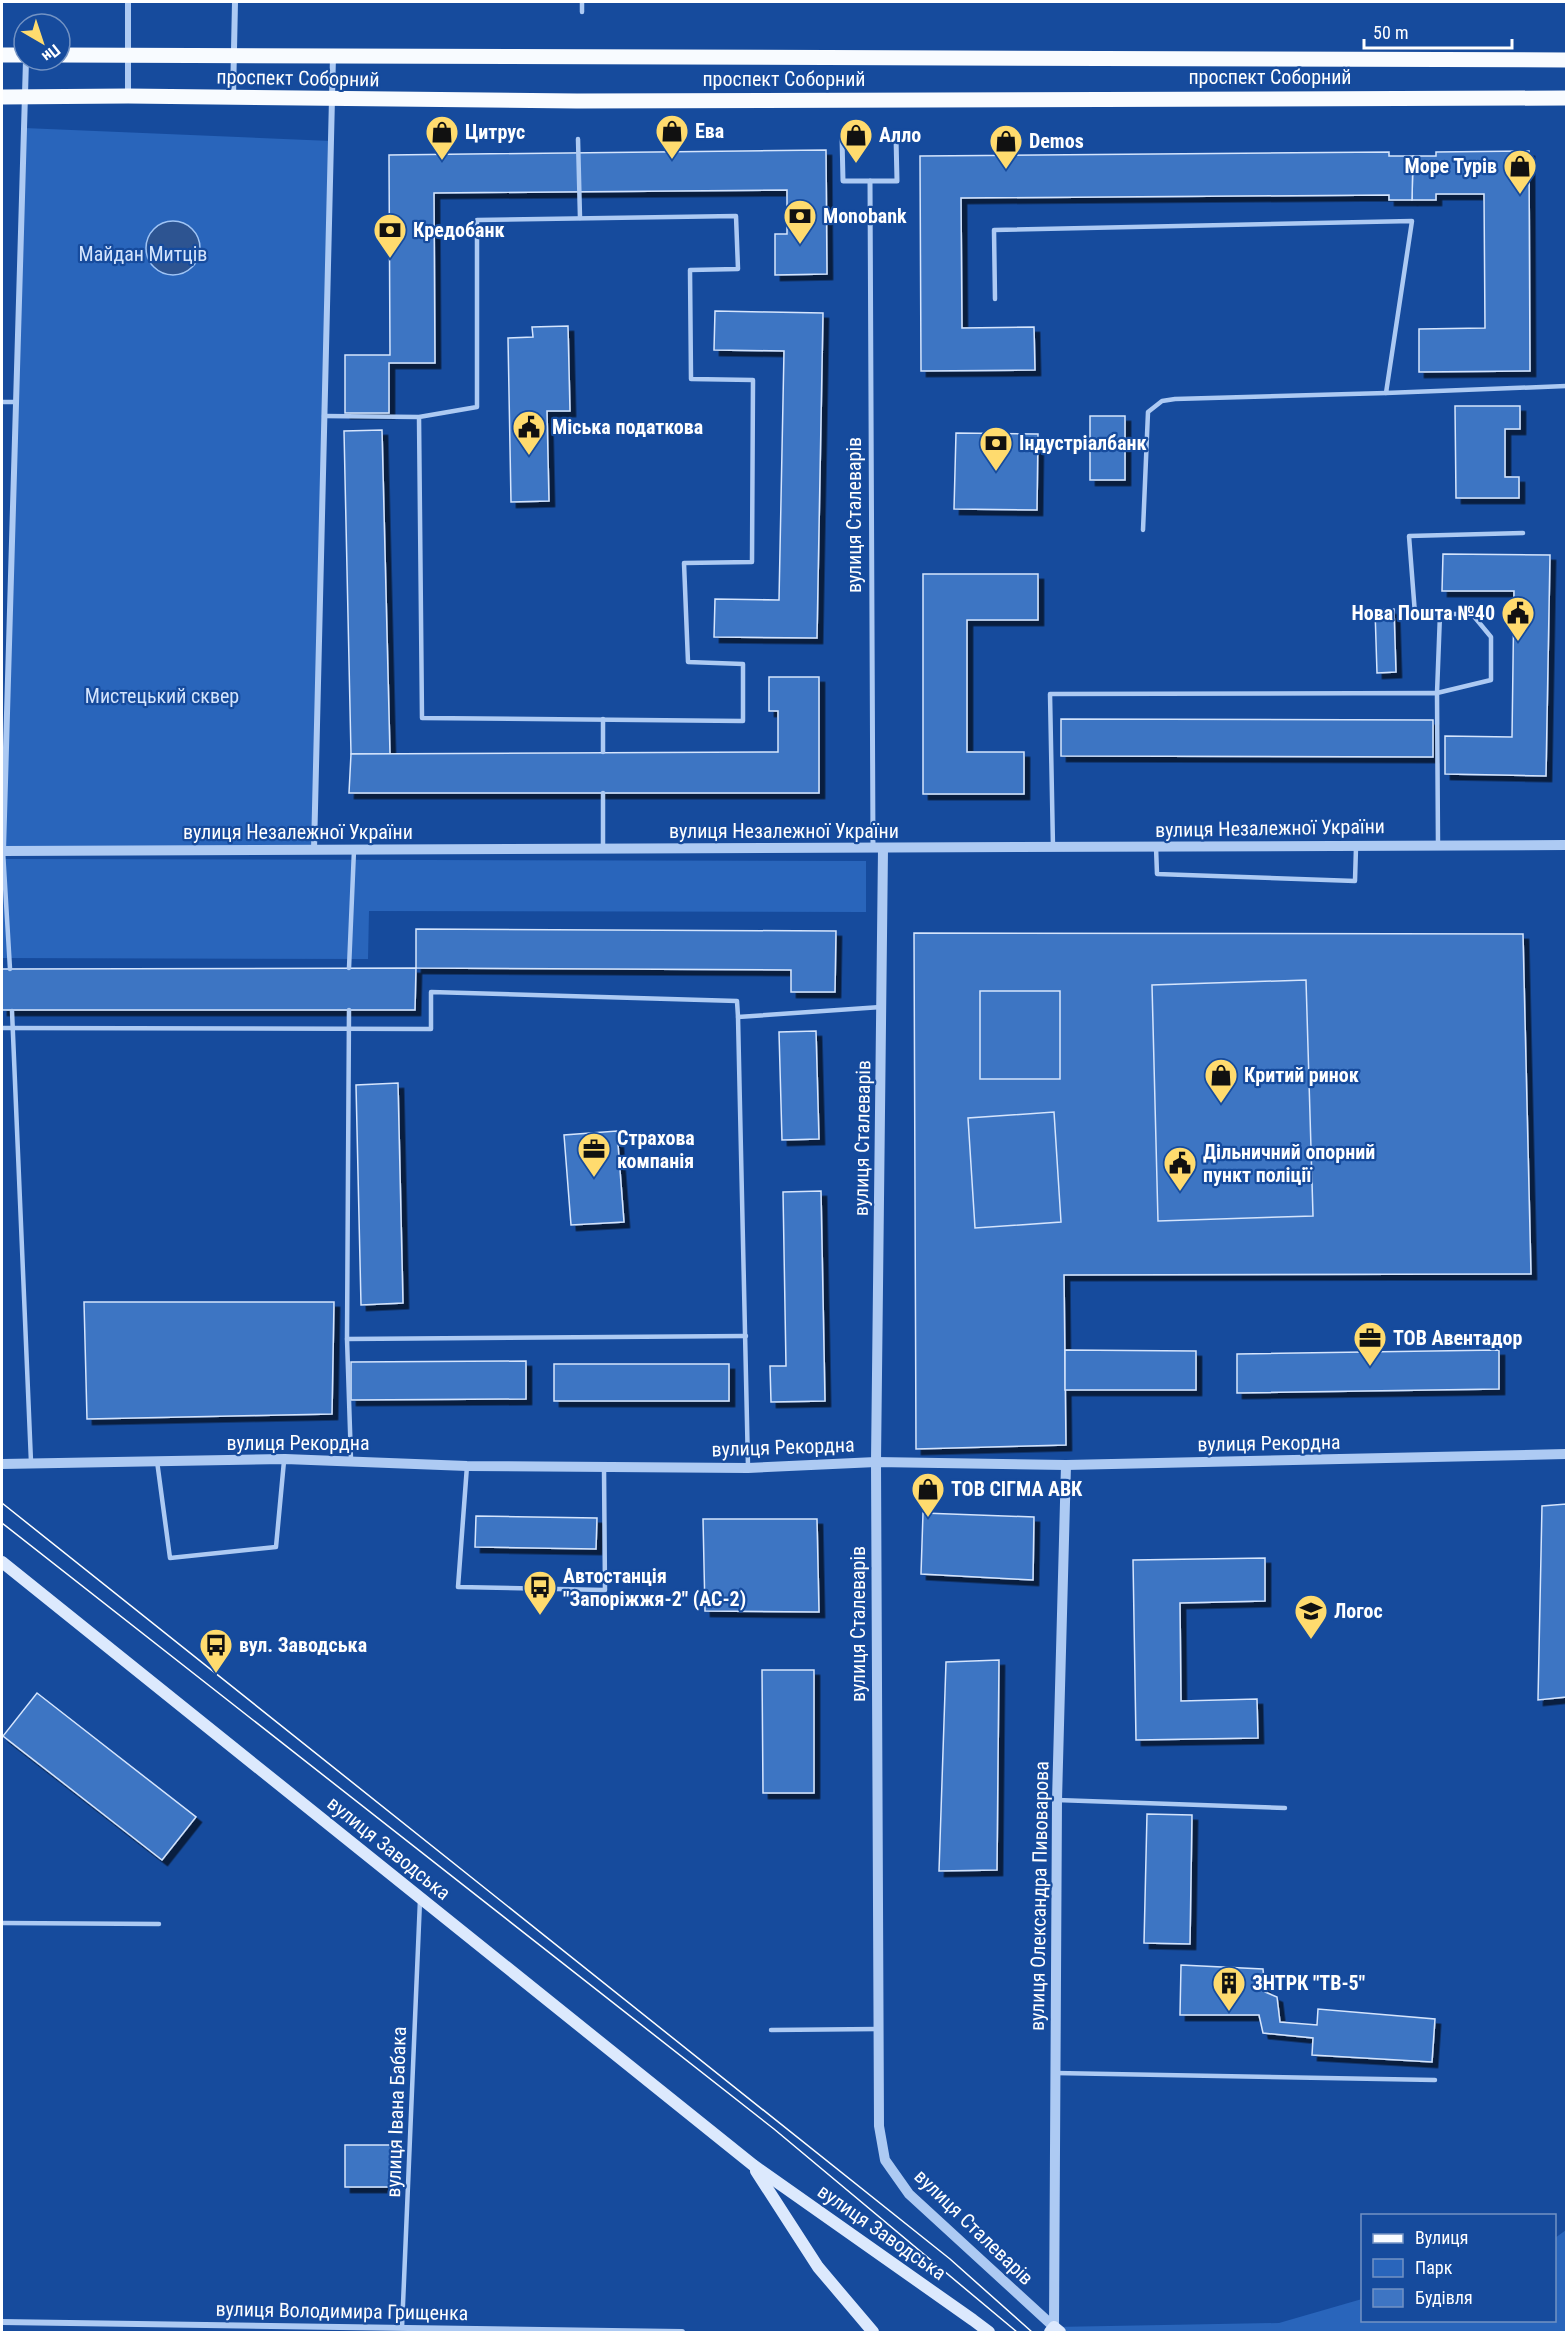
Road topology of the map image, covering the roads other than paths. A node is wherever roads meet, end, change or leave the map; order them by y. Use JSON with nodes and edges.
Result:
{"nodes":[{"id":1,"x":128,"y":2,"type":"edge"},
{"id":2,"x":235,"y":2,"type":"edge"},
{"id":3,"x":582,"y":2,"type":"edge"},
{"id":4,"x":582,"y":12,"type":"dead end"},
{"id":5,"x":72,"y":55,"type":"edge"},
{"id":6,"x":127,"y":55,"type":"junction"},
{"id":7,"x":234,"y":55,"type":"junction"},
{"id":8,"x":333,"y":56,"type":"junction"},
{"id":9,"x":1566,"y":60,"type":"edge"},
{"id":10,"x":26,"y":72,"type":"edge"},
{"id":11,"x":128,"y":96,"type":"junction"},
{"id":12,"x":2,"y":97,"type":"edge"},
{"id":13,"x":25,"y":97,"type":"junction"},
{"id":14,"x":1566,"y":98,"type":"edge"},
{"id":15,"x":232,"y":99,"type":"junction"},
{"id":16,"x":332,"y":99,"type":"junction"},
{"id":17,"x":842,"y":137,"type":"dead end"},
{"id":18,"x":896,"y":137,"type":"dead end"},
{"id":19,"x":578,"y":139,"type":"dead end"},
{"id":20,"x":870,"y":181,"type":"junction"},
{"id":21,"x":580,"y":218,"type":"junction"},
{"id":22,"x":995,"y":299,"type":"dead end"},
{"id":23,"x":1566,"y":386,"type":"edge"},
{"id":24,"x":1386,"y":393,"type":"junction"},
{"id":25,"x":2,"y":402,"type":"edge"},
{"id":26,"x":16,"y":402,"type":"junction"},
{"id":27,"x":324,"y":416,"type":"junction"},
{"id":28,"x":419,"y":417,"type":"junction"},
{"id":29,"x":1143,"y":530,"type":"dead end"},
{"id":30,"x":1523,"y":533,"type":"dead end"},
{"id":31,"x":1440,"y":614,"type":"junction"},
{"id":32,"x":1437,"y":693,"type":"junction"},
{"id":33,"x":603,"y":719,"type":"junction"},
{"id":34,"x":603,"y":752,"type":"dead end"},
{"id":35,"x":603,"y":793,"type":"dead end"},
{"id":36,"x":1438,"y":845,"type":"junction"},
{"id":37,"x":1566,"y":845,"type":"edge"},
{"id":38,"x":1356,"y":846,"type":"junction"},
{"id":39,"x":1156,"y":847,"type":"junction"},
{"id":40,"x":1053,"y":848,"type":"junction"},
{"id":41,"x":603,"y":849,"type":"junction"},
{"id":42,"x":878,"y":849,"type":"junction"},
{"id":43,"x":314,"y":850,"type":"junction"},
{"id":44,"x":354,"y":850,"type":"junction"},
{"id":45,"x":2,"y":851,"type":"edge"},
{"id":46,"x":349,"y":968,"type":"dead end"},
{"id":47,"x":10,"y":969,"type":"dead end"},
{"id":48,"x":882,"y":1007,"type":"junction"},
{"id":49,"x":349,"y":1010,"type":"dead end"},
{"id":50,"x":12,"y":1011,"type":"dead end"},
{"id":51,"x":738,"y":1017,"type":"junction"},
{"id":52,"x":2,"y":1028,"type":"edge"},
{"id":53,"x":12,"y":1028,"type":"junction"},
{"id":54,"x":349,"y":1029,"type":"junction"},
{"id":55,"x":746,"y":1336,"type":"junction"},
{"id":56,"x":347,"y":1339,"type":"junction"},
{"id":57,"x":1566,"y":1454,"type":"edge"},
{"id":58,"x":285,"y":1459,"type":"junction"},
{"id":59,"x":351,"y":1460,"type":"junction"},
{"id":60,"x":157,"y":1461,"type":"junction"},
{"id":61,"x":31,"y":1462,"type":"junction"},
{"id":62,"x":876,"y":1462,"type":"junction"},
{"id":63,"x":2,"y":1464,"type":"edge"},
{"id":64,"x":467,"y":1466,"type":"junction"},
{"id":65,"x":604,"y":1466,"type":"junction"},
{"id":66,"x":1066,"y":1466,"type":"junction"},
{"id":67,"x":748,"y":1468,"type":"junction"},
{"id":68,"x":2,"y":1562,"type":"edge"},
{"id":69,"x":1057,"y":1800,"type":"junction"},
{"id":70,"x":1286,"y":1808,"type":"dead end"},
{"id":71,"x":420,"y":1898,"type":"junction"},
{"id":72,"x":2,"y":1923,"type":"edge"},
{"id":73,"x":159,"y":1924,"type":"dead end"},
{"id":74,"x":878,"y":2029,"type":"junction"},
{"id":75,"x":771,"y":2030,"type":"dead end"},
{"id":76,"x":1056,"y":2073,"type":"junction"},
{"id":77,"x":1435,"y":2080,"type":"dead end"},
{"id":78,"x":753,"y":2165,"type":"junction"},
{"id":79,"x":2,"y":2322,"type":"edge"},
{"id":80,"x":95,"y":2324,"type":"junction"},
{"id":81,"x":402,"y":2328,"type":"junction"},
{"id":82,"x":1055,"y":2331,"type":"edge"},
{"id":83,"x":95,"y":2332,"type":"edge"},
{"id":84,"x":682,"y":2332,"type":"edge"},
{"id":85,"x":873,"y":2332,"type":"edge"},
{"id":86,"x":989,"y":2332,"type":"edge"}],
"edges":[{"from":1,"to":6,"type":"street"},
{"from":2,"to":7,"type":"street"},
{"from":3,"to":4,"type":"lane"},
{"from":5,"to":6,"type":"main road","name":"проспект Соборний"},
{"from":6,"to":7,"type":"main road","name":"проспект Соборний"},
{"from":6,"to":11,"type":"street"},
{"from":7,"to":8,"type":"main road","name":"проспект Соборний"},
{"from":7,"to":15,"type":"street"},
{"from":8,"to":9,"type":"main road","name":"проспект Соборний"},
{"from":8,"to":16,"type":"street"},
{"from":10,"to":13,"type":"street"},
{"from":11,"to":13,"type":"main road","name":"проспект Соборний"},
{"from":11,"to":15,"type":"main road","name":"проспект Соборний"},
{"from":12,"to":13,"type":"main road","name":"проспект Соборний"},
{"from":13,"to":26,"type":"street"},
{"from":14,"to":16,"type":"main road","name":"проспект Соборний"},
{"from":15,"to":16,"type":"main road","name":"проспект Соборний"},
{"from":16,"to":27,"type":"street"},
{"from":17,"to":20,"type":"street"},
{"from":18,"to":20,"type":"street"},
{"from":19,"to":21,"type":"lane"},
{"from":20,"to":42,"type":"street","name":"вулиця Сталеварів"},
{"from":21,"to":28,"type":"lane"},
{"from":21,"to":33,"type":"lane"},
{"from":22,"to":24,"type":"lane"},
{"from":23,"to":24,"type":"lane"},
{"from":24,"to":29,"type":"lane"},
{"from":25,"to":26,"type":"lane"},
{"from":26,"to":45,"type":"street"},
{"from":27,"to":28,"type":"lane"},
{"from":27,"to":43,"type":"street"},
{"from":28,"to":33,"type":"lane"},
{"from":30,"to":31,"type":"lane"},
{"from":31,"to":32,"type":"lane"},
{"from":31,"to":32,"type":"lane"},
{"from":32,"to":36,"type":"lane"},
{"from":32,"to":40,"type":"lane"},
{"from":33,"to":34,"type":"lane"},
{"from":35,"to":41,"type":"lane"},
{"from":36,"to":37,"type":"street","name":"вулиця Незалежної України"},
{"from":36,"to":38,"type":"street","name":"вулиця Незалежної України"},
{"from":38,"to":39,"type":"street","name":"вулиця Незалежної України"},
{"from":38,"to":39,"type":"lane"},
{"from":39,"to":40,"type":"street","name":"вулиця Незалежної України"},
{"from":40,"to":42,"type":"street","name":"вулиця Незалежної України"},
{"from":41,"to":42,"type":"street","name":"вулиця Незалежної України"},
{"from":41,"to":44,"type":"street","name":"вулиця Незалежної України"},
{"from":42,"to":48,"type":"street","name":"вулиця Сталеварів"},
{"from":43,"to":44,"type":"street","name":"вулиця Незалежної України"},
{"from":43,"to":45,"type":"street","name":"вулиця Незалежної України"},
{"from":44,"to":46,"type":"lane"},
{"from":45,"to":47,"type":"lane"},
{"from":48,"to":51,"type":"lane"},
{"from":48,"to":62,"type":"street","name":"вулиця Сталеварів"},
{"from":49,"to":54,"type":"lane"},
{"from":50,"to":53,"type":"lane"},
{"from":51,"to":54,"type":"lane"},
{"from":51,"to":55,"type":"lane"},
{"from":52,"to":53,"type":"lane"},
{"from":53,"to":54,"type":"lane"},
{"from":53,"to":61,"type":"lane"},
{"from":54,"to":56,"type":"lane"},
{"from":55,"to":56,"type":"lane"},
{"from":55,"to":67,"type":"lane"},
{"from":56,"to":59,"type":"lane"},
{"from":57,"to":66,"type":"street","name":"вулиця Рекордна"},
{"from":58,"to":59,"type":"street","name":"вулиця Рекордна"},
{"from":58,"to":60,"type":"street","name":"вулиця Рекордна"},
{"from":58,"to":60,"type":"lane"},
{"from":59,"to":64,"type":"street","name":"вулиця Рекордна"},
{"from":60,"to":61,"type":"street","name":"вулиця Рекордна"},
{"from":61,"to":63,"type":"street","name":"вулиця Рекордна"},
{"from":62,"to":66,"type":"street","name":"вулиця Рекордна"},
{"from":62,"to":67,"type":"street","name":"вулиця Рекордна"},
{"from":62,"to":74,"type":"street","name":"вулиця Сталеварів"},
{"from":64,"to":65,"type":"street","name":"вулиця Рекордна"},
{"from":64,"to":65,"type":"lane"},
{"from":65,"to":67,"type":"street","name":"вулиця Рекордна"},
{"from":66,"to":69,"type":"street","name":"вулиця Олександра Пивоварова"},
{"from":68,"to":71,"type":"main road","name":"вулиця Заводська"},
{"from":69,"to":70,"type":"lane"},
{"from":69,"to":76,"type":"street","name":"вулиця Олександра Пивоварова"},
{"from":71,"to":78,"type":"main road","name":"вулиця Заводська"},
{"from":71,"to":81,"type":"lane","name":"вулиця Івана Бабака"},
{"from":72,"to":73,"type":"lane"},
{"from":74,"to":75,"type":"lane"},
{"from":74,"to":82,"type":"street","name":"вулиця Сталеварів"},
{"from":76,"to":77,"type":"lane"},
{"from":76,"to":82,"type":"street","name":"вулиця Олександра Пивоварова"},
{"from":78,"to":85,"type":"main road","name":"вулиця Заводська"},
{"from":78,"to":86,"type":"main road","name":"вулиця Заводська"},
{"from":79,"to":80,"type":"street","name":"вулиця Володимира Грищенка"},
{"from":80,"to":81,"type":"street","name":"вулиця Володимира Грищенка"},
{"from":80,"to":83,"type":"street"},
{"from":81,"to":84,"type":"street","name":"вулиця Володимира Грищенка"}]}
